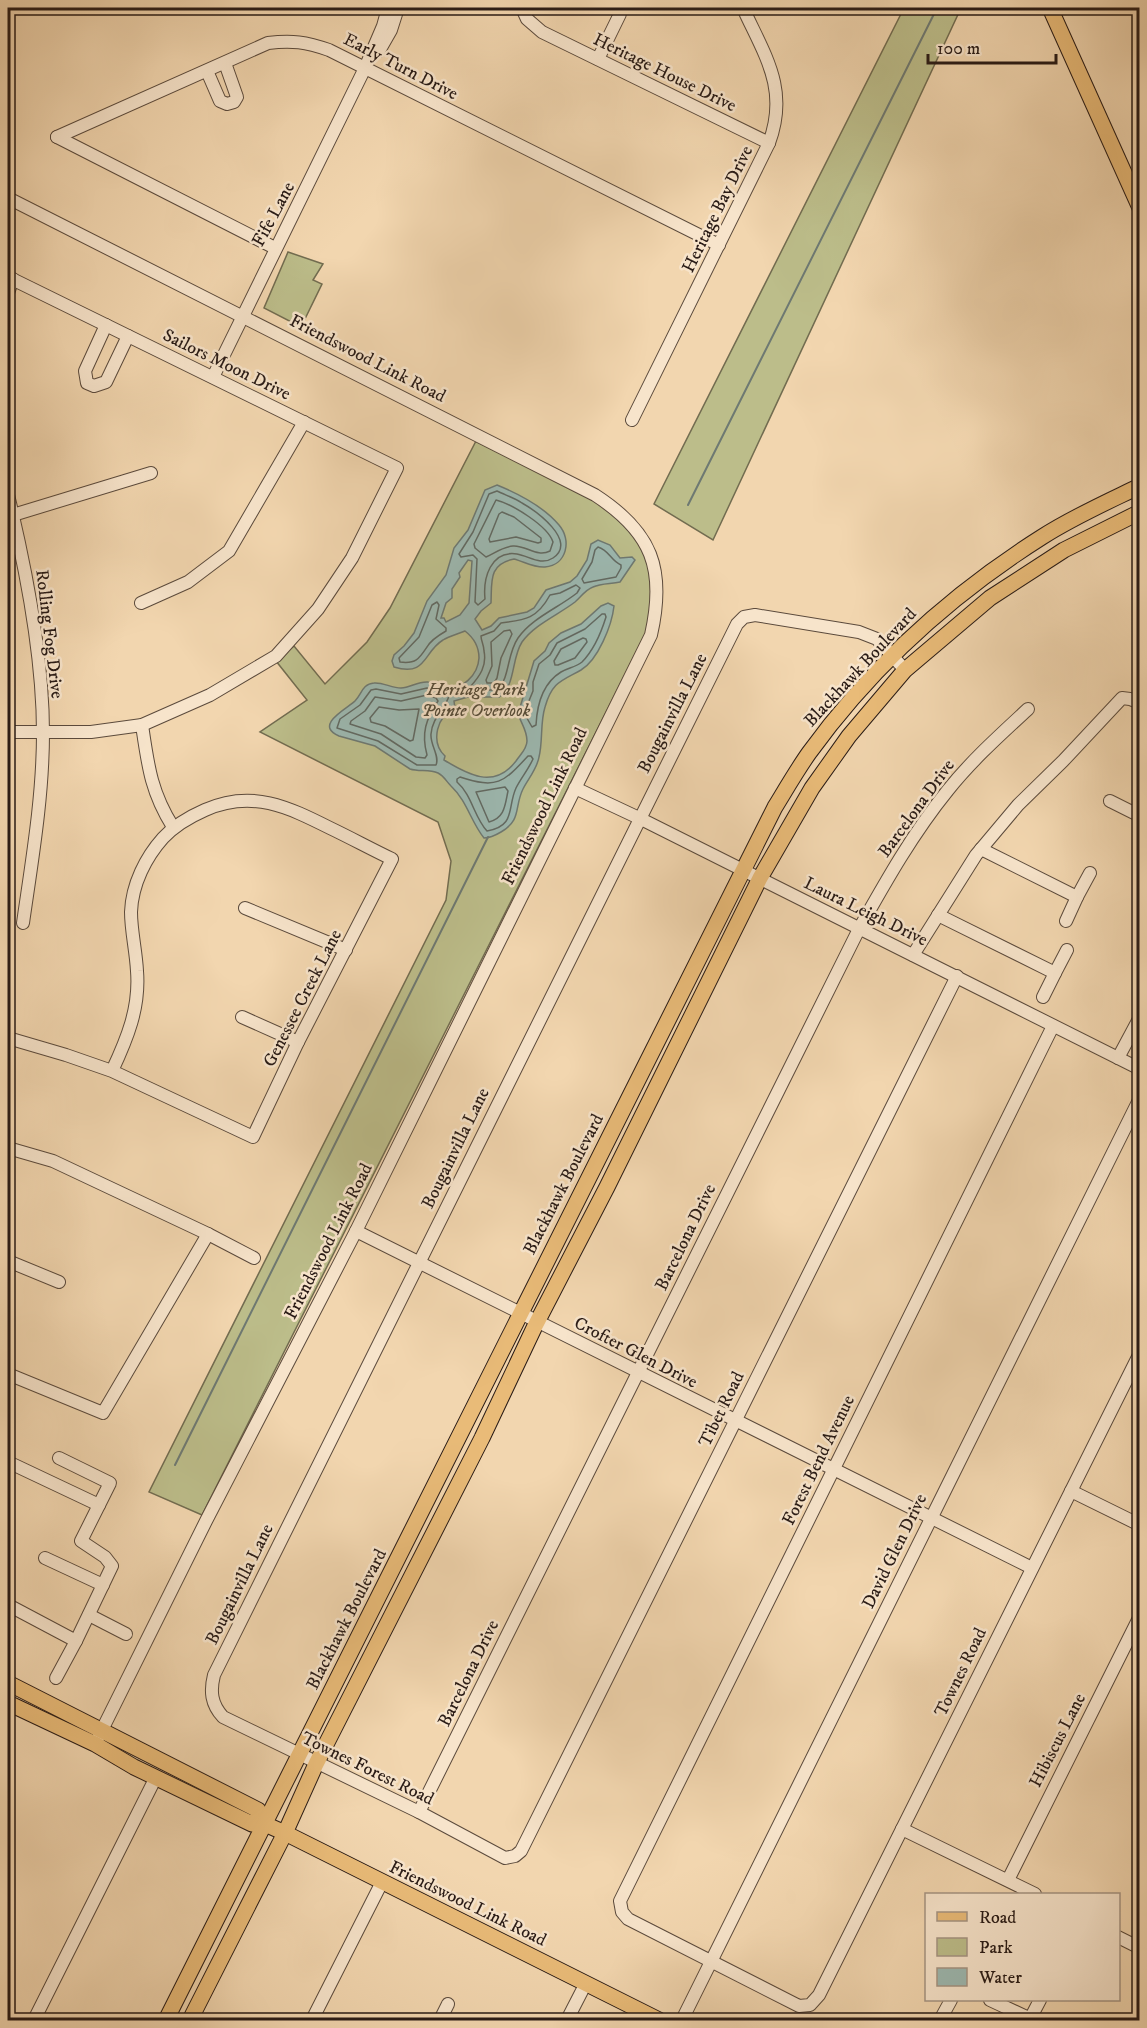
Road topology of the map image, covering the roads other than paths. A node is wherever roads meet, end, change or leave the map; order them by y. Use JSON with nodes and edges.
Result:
{"nodes":[{"id":1,"x":388,"y":8,"type":"edge"},
{"id":2,"x":398,"y":8,"type":"edge"},
{"id":3,"x":522,"y":8,"type":"edge"},
{"id":4,"x":743,"y":8,"type":"edge"},
{"id":5,"x":1050,"y":8,"type":"edge"},
{"id":6,"x":620,"y":14,"type":"dead end"},
{"id":7,"x":598,"y":59,"type":"junction"},
{"id":8,"x":225,"y":63,"type":"junction"},
{"id":9,"x":365,"y":68,"type":"junction"},
{"id":10,"x":207,"y":71,"type":"junction"},
{"id":11,"x":769,"y":144,"type":"junction"},
{"id":12,"x":8,"y":198,"type":"edge"},
{"id":13,"x":1140,"y":208,"type":"edge"},
{"id":14,"x":719,"y":245,"type":"junction"},
{"id":15,"x":275,"y":248,"type":"junction"},
{"id":16,"x":10,"y":278,"type":"edge"},
{"id":17,"x":8,"y":293,"type":"edge"},
{"id":18,"x":242,"y":316,"type":"junction"},
{"id":19,"x":106,"y":325,"type":"junction"},
{"id":20,"x":128,"y":336,"type":"junction"},
{"id":21,"x":213,"y":377,"type":"junction"},
{"id":22,"x":632,"y":420,"type":"dead end"},
{"id":23,"x":304,"y":422,"type":"junction"},
{"id":24,"x":151,"y":473,"type":"dead end"},
{"id":25,"x":1140,"y":486,"type":"edge"},
{"id":26,"x":8,"y":495,"type":"edge"},
{"id":27,"x":1140,"y":512,"type":"edge"},
{"id":28,"x":13,"y":515,"type":"junction"},
{"id":29,"x":1008,"y":561,"type":"junction"},
{"id":30,"x":1020,"y":578,"type":"junction"},
{"id":31,"x":141,"y":603,"type":"dead end"},
{"id":32,"x":893,"y":655,"type":"junction"},
{"id":33,"x":905,"y":670,"type":"junction"},
{"id":34,"x":1140,"y":703,"type":"edge"},
{"id":35,"x":1028,"y":709,"type":"dead end"},
{"id":36,"x":142,"y":725,"type":"junction"},
{"id":37,"x":43,"y":731,"type":"junction"},
{"id":38,"x":8,"y":732,"type":"edge"},
{"id":39,"x":575,"y":788,"type":"junction"},
{"id":40,"x":1110,"y":801,"type":"dead end"},
{"id":41,"x":1140,"y":816,"type":"edge"},
{"id":42,"x":639,"y":818,"type":"junction"},
{"id":43,"x":173,"y":827,"type":"junction"},
{"id":44,"x":981,"y":849,"type":"junction"},
{"id":45,"x":743,"y":870,"type":"junction"},
{"id":46,"x":1090,"y":873,"type":"dead end"},
{"id":47,"x":760,"y":878,"type":"junction"},
{"id":48,"x":1077,"y":897,"type":"junction"},
{"id":49,"x":245,"y":908,"type":"dead end"},
{"id":50,"x":938,"y":915,"type":"junction"},
{"id":51,"x":1066,"y":921,"type":"dead end"},
{"id":52,"x":23,"y":923,"type":"dead end"},
{"id":53,"x":859,"y":929,"type":"junction"},
{"id":54,"x":346,"y":950,"type":"junction"},
{"id":55,"x":1067,"y":950,"type":"dead end"},
{"id":56,"x":913,"y":955,"type":"junction"},
{"id":57,"x":1055,"y":973,"type":"junction"},
{"id":58,"x":957,"y":976,"type":"junction"},
{"id":59,"x":1043,"y":997,"type":"dead end"},
{"id":60,"x":242,"y":1017,"type":"dead end"},
{"id":61,"x":1140,"y":1017,"type":"edge"},
{"id":62,"x":1053,"y":1026,"type":"junction"},
{"id":63,"x":8,"y":1038,"type":"edge"},
{"id":64,"x":298,"y":1042,"type":"junction"},
{"id":65,"x":1118,"y":1058,"type":"junction"},
{"id":66,"x":1140,"y":1069,"type":"edge"},
{"id":67,"x":112,"y":1071,"type":"junction"},
{"id":68,"x":640,"y":1074,"type":"junction"},
{"id":69,"x":659,"y":1083,"type":"junction"},
{"id":70,"x":1140,"y":1098,"type":"edge"},
{"id":71,"x":8,"y":1148,"type":"edge"},
{"id":72,"x":589,"y":1177,"type":"junction"},
{"id":73,"x":607,"y":1186,"type":"junction"},
{"id":74,"x":356,"y":1231,"type":"junction"},
{"id":75,"x":208,"y":1234,"type":"junction"},
{"id":76,"x":254,"y":1258,"type":"dead end"},
{"id":77,"x":8,"y":1261,"type":"edge"},
{"id":78,"x":418,"y":1263,"type":"junction"},
{"id":79,"x":59,"y":1282,"type":"dead end"},
{"id":80,"x":520,"y":1313,"type":"junction"},
{"id":81,"x":538,"y":1321,"type":"junction"},
{"id":82,"x":1140,"y":1353,"type":"edge"},
{"id":83,"x":637,"y":1373,"type":"junction"},
{"id":84,"x":8,"y":1374,"type":"edge"},
{"id":85,"x":735,"y":1422,"type":"junction"},
{"id":86,"x":463,"y":1429,"type":"junction"},
{"id":87,"x":482,"y":1438,"type":"junction"},
{"id":88,"x":59,"y":1458,"type":"dead end"},
{"id":89,"x":8,"y":1462,"type":"edge"},
{"id":90,"x":833,"y":1470,"type":"junction"},
{"id":91,"x":1071,"y":1491,"type":"junction"},
{"id":92,"x":99,"y":1505,"type":"junction"},
{"id":93,"x":931,"y":1517,"type":"junction"},
{"id":94,"x":1140,"y":1525,"type":"edge"},
{"id":95,"x":412,"y":1531,"type":"junction"},
{"id":96,"x":429,"y":1542,"type":"junction"},
{"id":97,"x":45,"y":1558,"type":"dead end"},
{"id":98,"x":1032,"y":1568,"type":"junction"},
{"id":99,"x":103,"y":1585,"type":"junction"},
{"id":100,"x":10,"y":1606,"type":"dead end"},
{"id":101,"x":88,"y":1615,"type":"junction"},
{"id":102,"x":1140,"y":1616,"type":"edge"},
{"id":103,"x":362,"y":1633,"type":"junction"},
{"id":104,"x":126,"y":1634,"type":"dead end"},
{"id":105,"x":76,"y":1641,"type":"junction"},
{"id":106,"x":378,"y":1642,"type":"junction"},
{"id":107,"x":56,"y":1678,"type":"dead end"},
{"id":108,"x":8,"y":1683,"type":"edge"},
{"id":109,"x":213,"y":1701,"type":"joint"},
{"id":110,"x":8,"y":1703,"type":"edge"},
{"id":111,"x":103,"y":1730,"type":"junction"},
{"id":112,"x":94,"y":1744,"type":"junction"},
{"id":113,"x":299,"y":1755,"type":"junction"},
{"id":114,"x":316,"y":1764,"type":"junction"},
{"id":115,"x":156,"y":1777,"type":"junction"},
{"id":116,"x":419,"y":1812,"type":"junction"},
{"id":117,"x":261,"y":1822,"type":"junction"},
{"id":118,"x":902,"y":1828,"type":"junction"},
{"id":119,"x":285,"y":1833,"type":"junction"},
{"id":120,"x":515,"y":1856,"type":"joint"},
{"id":121,"x":1008,"y":1880,"type":"junction"},
{"id":122,"x":382,"y":1882,"type":"junction"},
{"id":123,"x":1033,"y":1893,"type":"edge"},
{"id":124,"x":1120,"y":1938,"type":"edge"},
{"id":125,"x":203,"y":1945,"type":"junction"},
{"id":126,"x":1140,"y":1948,"type":"edge"},
{"id":127,"x":223,"y":1957,"type":"junction"},
{"id":128,"x":711,"y":1962,"type":"junction"},
{"id":129,"x":586,"y":1983,"type":"junction"},
{"id":130,"x":950,"y":2001,"type":"edge"},
{"id":131,"x":992,"y":2001,"type":"edge"},
{"id":132,"x":1040,"y":2001,"type":"edge"},
{"id":133,"x":448,"y":2004,"type":"dead end"},
{"id":134,"x":34,"y":2020,"type":"edge"},
{"id":135,"x":166,"y":2020,"type":"edge"},
{"id":136,"x":190,"y":2020,"type":"edge"},
{"id":137,"x":312,"y":2020,"type":"edge"},
{"id":138,"x":440,"y":2020,"type":"edge"},
{"id":139,"x":567,"y":2020,"type":"edge"},
{"id":140,"x":659,"y":2020,"type":"edge"},
{"id":141,"x":682,"y":2020,"type":"edge"},
{"id":142,"x":940,"y":2020,"type":"edge"},
{"id":143,"x":1032,"y":2020,"type":"edge"}],
"edges":[{"from":1,"to":9,"type":"street","name":"Fife Lane"},
{"from":2,"to":9,"type":"street","name":"Fife Lane"},
{"from":3,"to":7,"type":"street","name":"Heritage House Drive"},
{"from":4,"to":11,"type":"street","name":"Heritage Bay Drive"},
{"from":5,"to":13,"type":"main road"},
{"from":6,"to":7,"type":"street"},
{"from":7,"to":11,"type":"street","name":"Heritage House Drive"},
{"from":8,"to":9,"type":"street","name":"Early Turn Drive"},
{"from":8,"to":10,"type":"street","name":"Early Turn Drive"},
{"from":8,"to":10,"type":"street"},
{"from":9,"to":14,"type":"street","name":"Early Turn Drive"},
{"from":9,"to":15,"type":"street","name":"Fife Lane"},
{"from":10,"to":15,"type":"street","name":"Early Turn Drive"},
{"from":11,"to":14,"type":"street","name":"Heritage Bay Drive"},
{"from":12,"to":18,"type":"street","name":"Friendswood Link Road"},
{"from":14,"to":22,"type":"street","name":"Heritage Bay Drive"},
{"from":15,"to":18,"type":"street","name":"Fife Lane"},
{"from":16,"to":17,"type":"street"},
{"from":16,"to":19,"type":"street","name":"Sailors Moon Drive"},
{"from":18,"to":21,"type":"street","name":"Fife Lane"},
{"from":18,"to":39,"type":"street","name":"Friendswood Link Road"},
{"from":19,"to":20,"type":"street","name":"Sailors Moon Drive"},
{"from":19,"to":20,"type":"street"},
{"from":20,"to":21,"type":"street","name":"Sailors Moon Drive"},
{"from":21,"to":23,"type":"street","name":"Sailors Moon Drive"},
{"from":23,"to":31,"type":"street"},
{"from":23,"to":36,"type":"street","name":"Sailors Moon Drive"},
{"from":24,"to":28,"type":"street"},
{"from":25,"to":29,"type":"main road","name":"Blackhawk Boulevard"},
{"from":26,"to":28,"type":"street","name":"Rolling Fog Drive"},
{"from":27,"to":30,"type":"main road","name":"Blackhawk Boulevard"},
{"from":28,"to":37,"type":"street","name":"Rolling Fog Drive"},
{"from":29,"to":30,"type":"main road"},
{"from":29,"to":32,"type":"main road","name":"Blackhawk Boulevard"},
{"from":30,"to":33,"type":"main road","name":"Blackhawk Boulevard"},
{"from":32,"to":33,"type":"street"},
{"from":32,"to":42,"type":"street","name":"Bougainvilla Lane"},
{"from":32,"to":45,"type":"main road","name":"Blackhawk Boulevard"},
{"from":33,"to":47,"type":"main road","name":"Blackhawk Boulevard"},
{"from":34,"to":44,"type":"street"},
{"from":35,"to":53,"type":"street","name":"Barcelona Drive"},
{"from":36,"to":37,"type":"street"},
{"from":36,"to":43,"type":"street"},
{"from":37,"to":38,"type":"street"},
{"from":37,"to":52,"type":"street","name":"Rolling Fog Drive"},
{"from":39,"to":42,"type":"street","name":"Laura Leigh Drive"},
{"from":39,"to":74,"type":"street","name":"Friendswood Link Road"},
{"from":40,"to":41,"type":"street"},
{"from":42,"to":45,"type":"street","name":"Laura Leigh Drive"},
{"from":42,"to":78,"type":"street","name":"Bougainvilla Lane"},
{"from":43,"to":54,"type":"street","name":"Genessee Creek Lane"},
{"from":43,"to":67,"type":"street"},
{"from":44,"to":48,"type":"street"},
{"from":44,"to":50,"type":"street"},
{"from":45,"to":47,"type":"street","name":"Laura Leigh Drive"},
{"from":45,"to":68,"type":"main road","name":"Blackhawk Boulevard"},
{"from":46,"to":48,"type":"street"},
{"from":47,"to":53,"type":"street","name":"Laura Leigh Drive"},
{"from":47,"to":69,"type":"main road","name":"Blackhawk Boulevard"},
{"from":48,"to":51,"type":"street"},
{"from":49,"to":54,"type":"street"},
{"from":50,"to":56,"type":"street"},
{"from":50,"to":57,"type":"street"},
{"from":53,"to":56,"type":"street","name":"Laura Leigh Drive"},
{"from":53,"to":83,"type":"street","name":"Barcelona Drive"},
{"from":54,"to":64,"type":"street","name":"Genessee Creek Lane"},
{"from":55,"to":57,"type":"street"},
{"from":56,"to":58,"type":"street","name":"Laura Leigh Drive"},
{"from":57,"to":59,"type":"street"},
{"from":58,"to":62,"type":"street","name":"Laura Leigh Drive"},
{"from":58,"to":85,"type":"street","name":"Tibet Road"},
{"from":60,"to":64,"type":"street"},
{"from":61,"to":65,"type":"street"},
{"from":62,"to":65,"type":"street","name":"Laura Leigh Drive"},
{"from":62,"to":90,"type":"street","name":"Forest Bend Avenue"},
{"from":63,"to":67,"type":"street"},
{"from":64,"to":67,"type":"street","name":"Genessee Creek Lane"},
{"from":65,"to":66,"type":"street","name":"Laura Leigh Drive"},
{"from":68,"to":69,"type":"main road"},
{"from":68,"to":72,"type":"main road","name":"Blackhawk Boulevard"},
{"from":69,"to":73,"type":"main road","name":"Blackhawk Boulevard"},
{"from":70,"to":93,"type":"street","name":"David Glen Drive"},
{"from":71,"to":75,"type":"street"},
{"from":72,"to":73,"type":"main road"},
{"from":72,"to":80,"type":"main road","name":"Blackhawk Boulevard"},
{"from":73,"to":81,"type":"main road","name":"Blackhawk Boulevard"},
{"from":74,"to":78,"type":"street","name":"Crofter Glen Drive"},
{"from":74,"to":111,"type":"street","name":"Friendswood Link Road"},
{"from":75,"to":76,"type":"street"},
{"from":75,"to":84,"type":"street"},
{"from":77,"to":79,"type":"street"},
{"from":78,"to":80,"type":"street","name":"Crofter Glen Drive"},
{"from":78,"to":109,"type":"street","name":"Bougainvilla Lane"},
{"from":80,"to":81,"type":"street","name":"Crofter Glen Drive"},
{"from":80,"to":86,"type":"main road","name":"Blackhawk Boulevard"},
{"from":81,"to":83,"type":"street","name":"Crofter Glen Drive"},
{"from":81,"to":87,"type":"main road","name":"Blackhawk Boulevard"},
{"from":82,"to":91,"type":"street","name":"Townes Road"},
{"from":83,"to":85,"type":"street","name":"Crofter Glen Drive"},
{"from":83,"to":116,"type":"street","name":"Barcelona Drive"},
{"from":85,"to":90,"type":"street","name":"Crofter Glen Drive"},
{"from":85,"to":120,"type":"street","name":"Tibet Road"},
{"from":86,"to":87,"type":"main road"},
{"from":86,"to":95,"type":"main road","name":"Blackhawk Boulevard"},
{"from":87,"to":96,"type":"main road","name":"Blackhawk Boulevard"},
{"from":88,"to":92,"type":"street"},
{"from":89,"to":92,"type":"street"},
{"from":90,"to":93,"type":"street","name":"Crofter Glen Drive"},
{"from":90,"to":128,"type":"street","name":"Forest Bend Avenue"},
{"from":91,"to":94,"type":"street"},
{"from":91,"to":98,"type":"street","name":"Townes Road"},
{"from":92,"to":99,"type":"street"},
{"from":93,"to":98,"type":"street","name":"Crofter Glen Drive"},
{"from":93,"to":128,"type":"street","name":"David Glen Drive"},
{"from":95,"to":96,"type":"main road"},
{"from":95,"to":103,"type":"main road","name":"Blackhawk Boulevard"},
{"from":96,"to":106,"type":"main road","name":"Blackhawk Boulevard"},
{"from":97,"to":99,"type":"street"},
{"from":98,"to":118,"type":"street","name":"Townes Road"},
{"from":99,"to":101,"type":"street"},
{"from":100,"to":105,"type":"street"},
{"from":101,"to":104,"type":"street"},
{"from":101,"to":105,"type":"street"},
{"from":102,"to":121,"type":"street","name":"Hibiscus Lane"},
{"from":103,"to":106,"type":"main road"},
{"from":103,"to":113,"type":"main road","name":"Blackhawk Boulevard"},
{"from":105,"to":107,"type":"street"},
{"from":106,"to":114,"type":"main road","name":"Blackhawk Boulevard"},
{"from":108,"to":111,"type":"main road"},
{"from":109,"to":113,"type":"street","name":"Townes Forest Road"},
{"from":110,"to":112,"type":"main road"},
{"from":111,"to":112,"type":"street","name":"Friendswood Link Road"},
{"from":111,"to":117,"type":"main road","name":"Friendswood Link Road"},
{"from":112,"to":115,"type":"main road","name":"Friendswood Link Road"},
{"from":113,"to":114,"type":"street","name":"Townes Forest Road"},
{"from":113,"to":117,"type":"main road","name":"Blackhawk Boulevard"},
{"from":114,"to":116,"type":"street","name":"Townes Forest Road"},
{"from":114,"to":119,"type":"main road","name":"Blackhawk Boulevard"},
{"from":115,"to":117,"type":"main road","name":"Friendswood Link Road"},
{"from":115,"to":134,"type":"street"},
{"from":116,"to":120,"type":"street","name":"Townes Forest Road"},
{"from":117,"to":119,"type":"main road","name":"Friendswood Link Road"},
{"from":117,"to":125,"type":"main road","name":"Blackhawk Boulevard"},
{"from":118,"to":121,"type":"street"},
{"from":118,"to":128,"type":"street","name":"Townes Road"},
{"from":119,"to":122,"type":"main road","name":"Friendswood Link Road"},
{"from":119,"to":127,"type":"main road","name":"Blackhawk Boulevard"},
{"from":121,"to":123,"type":"street"},
{"from":122,"to":129,"type":"main road","name":"Friendswood Link Road"},
{"from":122,"to":137,"type":"street"},
{"from":124,"to":126,"type":"street"},
{"from":125,"to":127,"type":"main road"},
{"from":125,"to":135,"type":"main road","name":"Blackhawk Boulevard"},
{"from":127,"to":136,"type":"main road","name":"Blackhawk Boulevard"},
{"from":128,"to":141,"type":"street","name":"David Glen Drive"},
{"from":129,"to":139,"type":"street"},
{"from":129,"to":140,"type":"main road","name":"Friendswood Link Road"},
{"from":130,"to":142,"type":"street"},
{"from":131,"to":143,"type":"street"},
{"from":132,"to":143,"type":"street"},
{"from":133,"to":138,"type":"street"}]}
